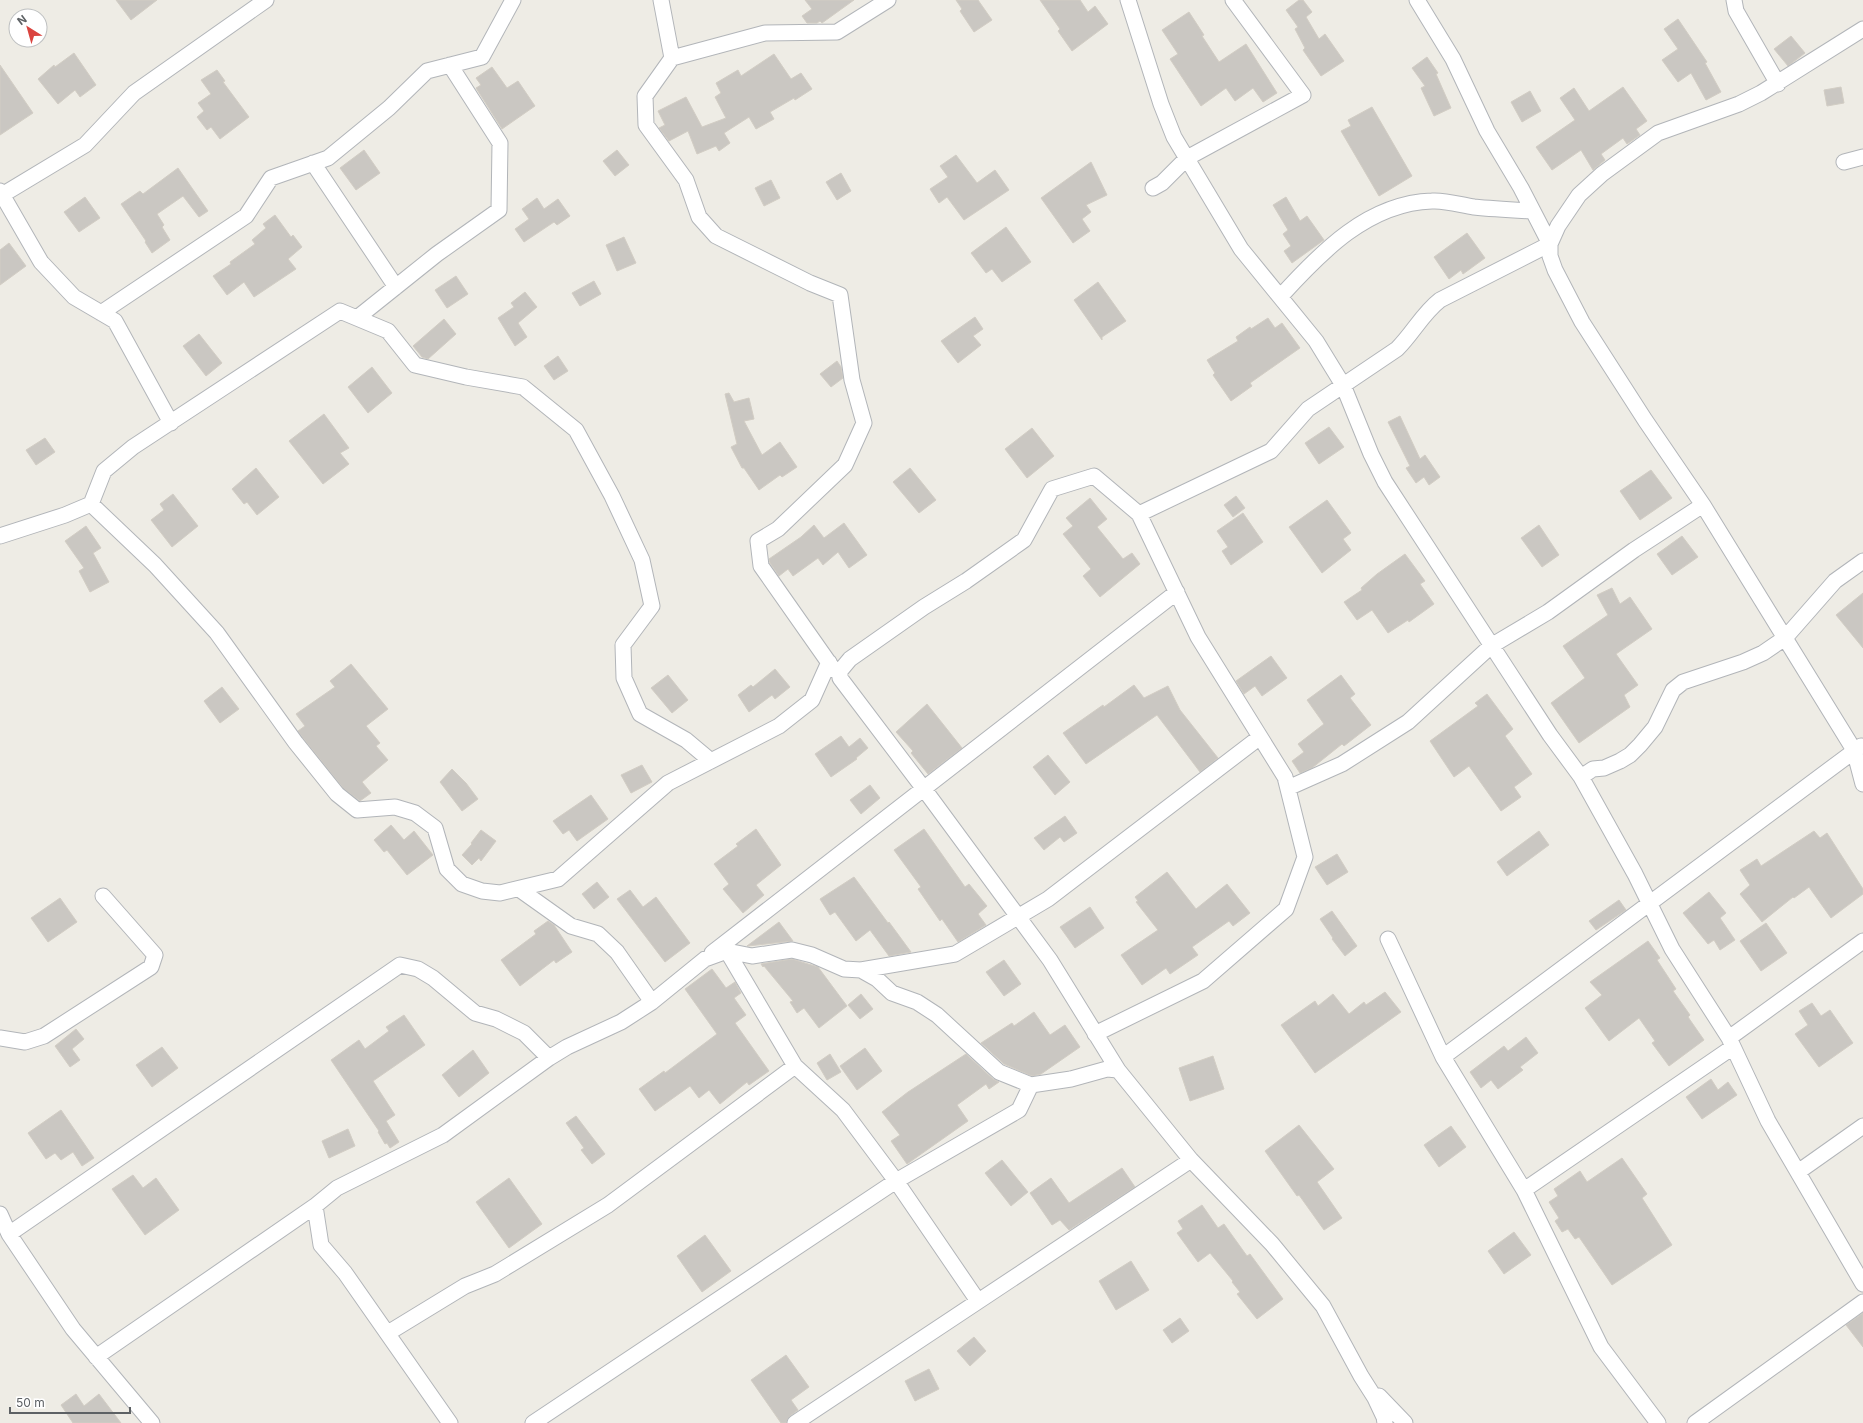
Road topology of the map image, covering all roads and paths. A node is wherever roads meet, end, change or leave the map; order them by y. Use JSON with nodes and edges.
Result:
{"nodes":[{"id":1,"x":266,"y":0,"type":"edge"},
{"id":2,"x":513,"y":0,"type":"edge"},
{"id":3,"x":661,"y":0,"type":"edge"},
{"id":4,"x":888,"y":0,"type":"edge"},
{"id":5,"x":1128,"y":0,"type":"edge"},
{"id":6,"x":1233,"y":0,"type":"edge"},
{"id":7,"x":1418,"y":0,"type":"edge"},
{"id":8,"x":1734,"y":0,"type":"edge"},
{"id":9,"x":1863,"y":30,"type":"edge"},
{"id":10,"x":672,"y":58,"type":"junction"},
{"id":11,"x":450,"y":65,"type":"junction"},
{"id":12,"x":1778,"y":84,"type":"junction"},
{"id":13,"x":1863,"y":157,"type":"edge"},
{"id":14,"x":1187,"y":158,"type":"junction"},
{"id":15,"x":1844,"y":162,"type":"dead end"},
{"id":16,"x":313,"y":163,"type":"junction"},
{"id":17,"x":1154,"y":188,"type":"dead end"},
{"id":18,"x":1,"y":193,"type":"edge"},
{"id":19,"x":1532,"y":211,"type":"junction"},
{"id":20,"x":1550,"y":244,"type":"junction"},
{"id":21,"x":396,"y":287,"type":"junction"},
{"id":22,"x":1281,"y":296,"type":"junction"},
{"id":23,"x":101,"y":313,"type":"junction"},
{"id":24,"x":357,"y":318,"type":"junction"},
{"id":25,"x":1343,"y":385,"type":"junction"},
{"id":26,"x":171,"y":423,"type":"junction"},
{"id":27,"x":91,"y":504,"type":"junction"},
{"id":28,"x":1702,"y":505,"type":"junction"},
{"id":29,"x":1138,"y":514,"type":"junction"},
{"id":30,"x":0,"y":536,"type":"edge"},
{"id":31,"x":1862,"y":565,"type":"edge"},
{"id":32,"x":1177,"y":592,"type":"junction"},
{"id":33,"x":1785,"y":638,"type":"junction"},
{"id":34,"x":1491,"y":646,"type":"junction"},
{"id":35,"x":829,"y":662,"type":"junction"},
{"id":36,"x":840,"y":678,"type":"junction"},
{"id":37,"x":1260,"y":737,"type":"junction"},
{"id":38,"x":1859,"y":747,"type":"edge"},
{"id":39,"x":711,"y":761,"type":"junction"},
{"id":40,"x":1581,"y":777,"type":"junction"},
{"id":41,"x":1863,"y":784,"type":"edge"},
{"id":42,"x":1288,"y":788,"type":"junction"},
{"id":43,"x":924,"y":789,"type":"junction"},
{"id":44,"x":519,"y":889,"type":"junction"},
{"id":45,"x":103,"y":896,"type":"dead end"},
{"id":46,"x":1650,"y":904,"type":"junction"},
{"id":47,"x":1017,"y":917,"type":"junction"},
{"id":48,"x":1388,"y":939,"type":"dead end"},
{"id":49,"x":1863,"y":941,"type":"edge"},
{"id":50,"x":727,"y":951,"type":"junction"},
{"id":51,"x":705,"y":959,"type":"junction"},
{"id":52,"x":861,"y":970,"type":"junction"},
{"id":53,"x":652,"y":1002,"type":"junction"},
{"id":54,"x":1095,"y":1034,"type":"junction"},
{"id":55,"x":0,"y":1038,"type":"edge"},
{"id":56,"x":1731,"y":1043,"type":"junction"},
{"id":57,"x":1443,"y":1057,"type":"junction"},
{"id":58,"x":549,"y":1058,"type":"junction"},
{"id":59,"x":795,"y":1066,"type":"junction"},
{"id":60,"x":1118,"y":1070,"type":"junction"},
{"id":61,"x":1031,"y":1085,"type":"junction"},
{"id":62,"x":1863,"y":1126,"type":"edge"},
{"id":63,"x":1191,"y":1160,"type":"junction"},
{"id":64,"x":1798,"y":1172,"type":"junction"},
{"id":65,"x":896,"y":1181,"type":"junction"},
{"id":66,"x":1524,"y":1190,"type":"junction"},
{"id":67,"x":315,"y":1206,"type":"junction"},
{"id":68,"x":0,"y":1214,"type":"edge"},
{"id":69,"x":10,"y":1234,"type":"junction"},
{"id":70,"x":1863,"y":1284,"type":"edge"},
{"id":71,"x":978,"y":1302,"type":"junction"},
{"id":72,"x":1863,"y":1302,"type":"edge"},
{"id":73,"x":388,"y":1333,"type":"junction"},
{"id":74,"x":96,"y":1357,"type":"junction"},
{"id":75,"x":1361,"y":1376,"type":"junction"},
{"id":76,"x":152,"y":1423,"type":"edge"},
{"id":77,"x":450,"y":1423,"type":"edge"},
{"id":78,"x":533,"y":1423,"type":"edge"},
{"id":79,"x":795,"y":1423,"type":"edge"},
{"id":80,"x":1385,"y":1423,"type":"edge"},
{"id":81,"x":1405,"y":1423,"type":"edge"},
{"id":82,"x":1658,"y":1423,"type":"edge"},
{"id":83,"x":1695,"y":1423,"type":"edge"}],
"edges":[{"from":1,"to":18,"type":"street"},
{"from":2,"to":11,"type":"street"},
{"from":3,"to":10,"type":"street"},
{"from":4,"to":10,"type":"street"},
{"from":5,"to":14,"type":"street"},
{"from":6,"to":14,"type":"street"},
{"from":7,"to":19,"type":"street"},
{"from":8,"to":12,"type":"street"},
{"from":9,"to":12,"type":"street"},
{"from":10,"to":35,"type":"street"},
{"from":11,"to":16,"type":"street"},
{"from":11,"to":21,"type":"street"},
{"from":12,"to":20,"type":"street"},
{"from":13,"to":15,"type":"street"},
{"from":14,"to":17,"type":"street"},
{"from":14,"to":22,"type":"street"},
{"from":16,"to":21,"type":"street"},
{"from":16,"to":23,"type":"street"},
{"from":18,"to":23,"type":"street"},
{"from":19,"to":20,"type":"street"},
{"from":19,"to":22,"type":"street"},
{"from":20,"to":25,"type":"street"},
{"from":20,"to":28,"type":"street"},
{"from":21,"to":24,"type":"street"},
{"from":22,"to":25,"type":"street"},
{"from":23,"to":26,"type":"street"},
{"from":24,"to":26,"type":"street"},
{"from":24,"to":39,"type":"street"},
{"from":25,"to":29,"type":"street"},
{"from":25,"to":34,"type":"street"},
{"from":26,"to":27,"type":"street"},
{"from":27,"to":30,"type":"street"},
{"from":27,"to":44,"type":"street"},
{"from":28,"to":33,"type":"street"},
{"from":28,"to":34,"type":"street"},
{"from":29,"to":32,"type":"street"},
{"from":29,"to":36,"type":"street"},
{"from":31,"to":33,"type":"street"},
{"from":32,"to":37,"type":"street"},
{"from":32,"to":43,"type":"street"},
{"from":33,"to":38,"type":"street"},
{"from":33,"to":40,"type":"street"},
{"from":34,"to":40,"type":"street"},
{"from":34,"to":42,"type":"street"},
{"from":35,"to":36,"type":"street"},
{"from":35,"to":39,"type":"street"},
{"from":36,"to":43,"type":"street"},
{"from":37,"to":42,"type":"street"},
{"from":37,"to":47,"type":"street"},
{"from":38,"to":41,"type":"street"},
{"from":38,"to":46,"type":"street"},
{"from":39,"to":44,"type":"street"},
{"from":40,"to":46,"type":"street"},
{"from":42,"to":54,"type":"street"},
{"from":43,"to":47,"type":"street"},
{"from":43,"to":51,"type":"street"},
{"from":44,"to":53,"type":"street"},
{"from":45,"to":55,"type":"street"},
{"from":46,"to":56,"type":"street"},
{"from":46,"to":57,"type":"street"},
{"from":47,"to":52,"type":"street"},
{"from":47,"to":54,"type":"street"},
{"from":48,"to":57,"type":"street"},
{"from":49,"to":56,"type":"street"},
{"from":50,"to":51,"type":"street"},
{"from":50,"to":52,"type":"street"},
{"from":50,"to":59,"type":"street"},
{"from":51,"to":53,"type":"street"},
{"from":52,"to":61,"type":"street"},
{"from":53,"to":58,"type":"street"},
{"from":54,"to":60,"type":"street"},
{"from":56,"to":64,"type":"street"},
{"from":56,"to":66,"type":"street"},
{"from":57,"to":66,"type":"street"},
{"from":58,"to":67,"type":"street"},
{"from":58,"to":69,"type":"street"},
{"from":59,"to":65,"type":"street"},
{"from":59,"to":73,"type":"street"},
{"from":60,"to":61,"type":"street"},
{"from":60,"to":63,"type":"street"},
{"from":61,"to":65,"type":"street"},
{"from":62,"to":64,"type":"street"},
{"from":63,"to":71,"type":"street"},
{"from":63,"to":75,"type":"street"},
{"from":64,"to":70,"type":"street"},
{"from":65,"to":71,"type":"street"},
{"from":65,"to":78,"type":"street"},
{"from":66,"to":82,"type":"street"},
{"from":67,"to":73,"type":"street"},
{"from":67,"to":74,"type":"street"},
{"from":68,"to":69,"type":"street"},
{"from":69,"to":74,"type":"street"},
{"from":71,"to":79,"type":"street"},
{"from":72,"to":83,"type":"street"},
{"from":73,"to":77,"type":"street"},
{"from":74,"to":76,"type":"street"},
{"from":75,"to":80,"type":"street"},
{"from":75,"to":81,"type":"street"}]}
